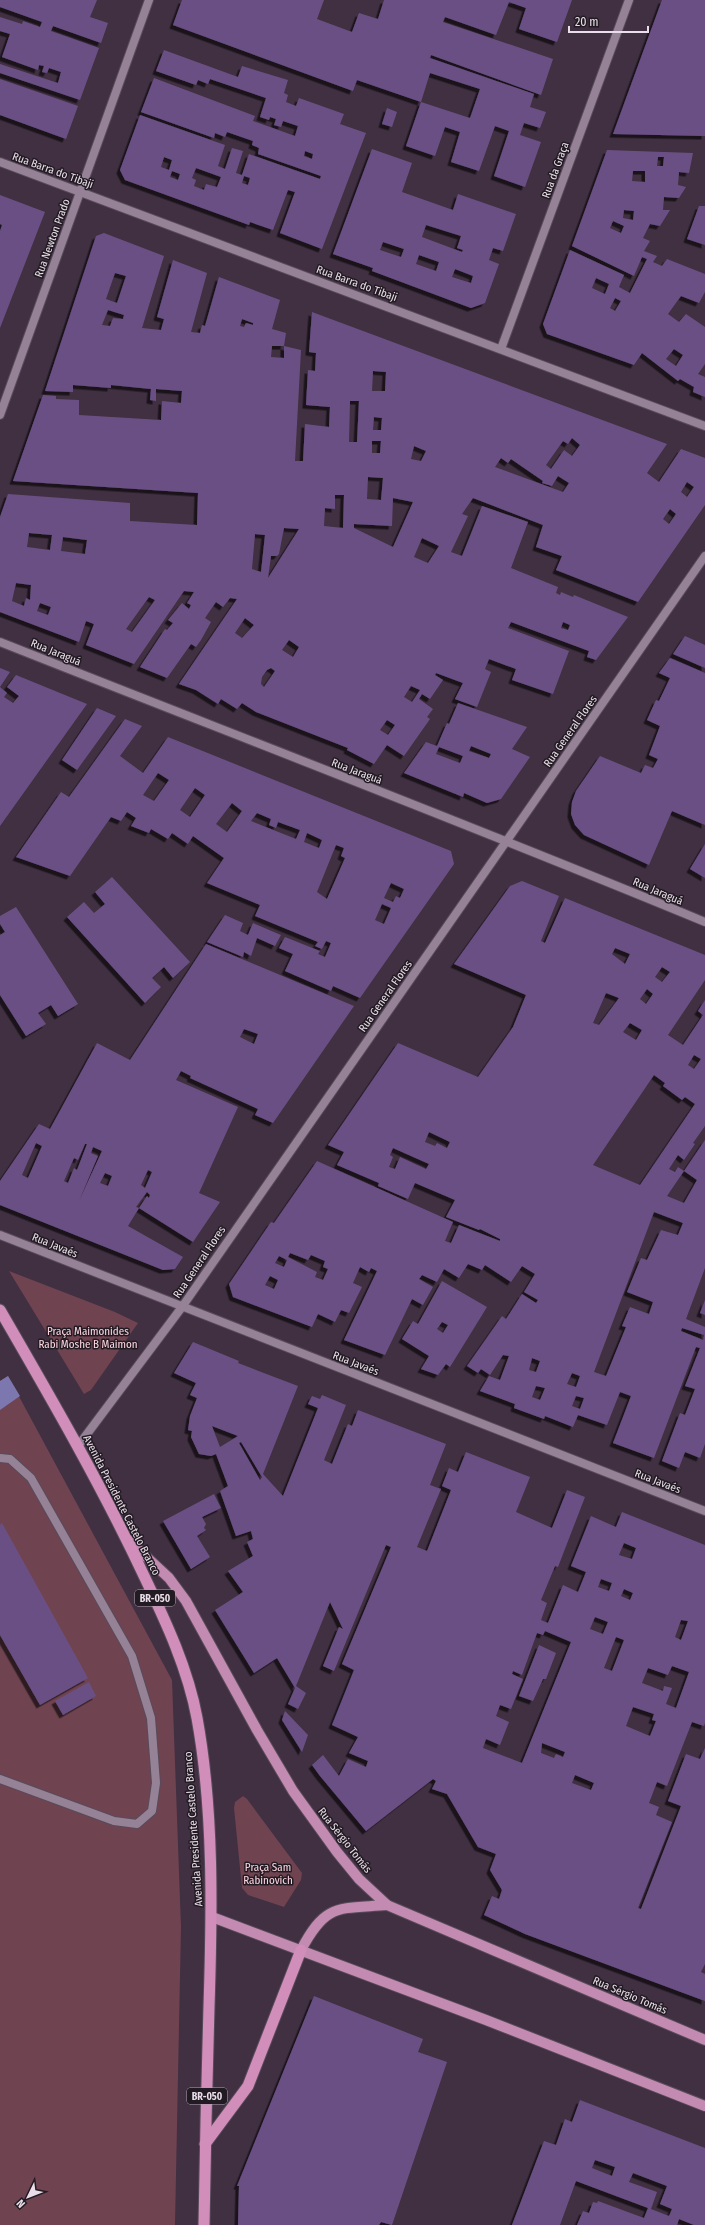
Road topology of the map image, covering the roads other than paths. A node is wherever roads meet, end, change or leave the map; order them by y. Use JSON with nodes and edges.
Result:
{"nodes":[{"id":1,"x":149,"y":0,"type":"edge"},
{"id":2,"x":629,"y":0,"type":"edge"},
{"id":3,"x":0,"y":162,"type":"edge"},
{"id":4,"x":80,"y":192,"type":"junction"},
{"id":5,"x":501,"y":349,"type":"junction"},
{"id":6,"x":0,"y":415,"type":"edge"},
{"id":7,"x":705,"y":426,"type":"edge"},
{"id":8,"x":705,"y":556,"type":"edge"},
{"id":9,"x":0,"y":642,"type":"edge"},
{"id":10,"x":506,"y":841,"type":"junction"},
{"id":11,"x":705,"y":922,"type":"edge"},
{"id":12,"x":0,"y":1235,"type":"edge"},
{"id":13,"x":182,"y":1307,"type":"junction"},
{"id":14,"x":0,"y":1310,"type":"edge"},
{"id":15,"x":78,"y":1446,"type":"junction"},
{"id":16,"x":0,"y":1458,"type":"edge"},
{"id":17,"x":705,"y":1511,"type":"edge"},
{"id":18,"x":127,"y":1539,"type":"junction"},
{"id":19,"x":0,"y":1779,"type":"edge"},
{"id":20,"x":386,"y":1904,"type":"junction"},
{"id":21,"x":212,"y":1917,"type":"junction"},
{"id":22,"x":301,"y":1950,"type":"junction"},
{"id":23,"x":705,"y":2040,"type":"edge"},
{"id":24,"x":705,"y":2106,"type":"edge"},
{"id":25,"x":205,"y":2144,"type":"junction"},
{"id":26,"x":204,"y":2225,"type":"edge"}],
"edges":[{"from":1,"to":4,"type":"street","name":"Rua Newton Prado"},
{"from":2,"to":5,"type":"street","name":"Rua da Graça"},
{"from":3,"to":4,"type":"street","name":"Rua Barra do Tibaji"},
{"from":4,"to":5,"type":"street","name":"Rua Barra do Tibaji"},
{"from":4,"to":6,"type":"street","name":"Rua Newton Prado"},
{"from":5,"to":7,"type":"street","name":"Rua Barra do Tibaji"},
{"from":8,"to":10,"type":"street","name":"Rua General Flores"},
{"from":9,"to":10,"type":"street","name":"Rua Jaraguá"},
{"from":10,"to":11,"type":"street","name":"Rua Jaraguá"},
{"from":10,"to":13,"type":"street","name":"Rua General Flores"},
{"from":12,"to":13,"type":"street","name":"Rua Javaés"},
{"from":13,"to":15,"type":"street","name":"Rua General Flores"},
{"from":13,"to":17,"type":"street","name":"Rua Javaés"},
{"from":14,"to":15,"type":"highway","name":"Avenida Presidente Castelo Branco","number":"BR-050"},
{"from":15,"to":18,"type":"highway","name":"Avenida Presidente Castelo Branco","number":"BR-050"},
{"from":16,"to":19,"type":"street"},
{"from":18,"to":20,"type":"main road","name":"Rua Sérgio Tomás"},
{"from":18,"to":21,"type":"highway","name":"Avenida Presidente Castelo Branco","number":"BR-050"},
{"from":20,"to":22,"type":"main road"},
{"from":20,"to":23,"type":"main road","name":"Rua Sérgio Tomás"},
{"from":21,"to":22,"type":"main road"},
{"from":21,"to":25,"type":"highway","name":"Avenida Presidente Castelo Branco","number":"BR-050"},
{"from":22,"to":24,"type":"main road"},
{"from":22,"to":25,"type":"highway"},
{"from":25,"to":26,"type":"highway","name":"Avenida Presidente Castelo Branco","number":"BR-050"}]}
